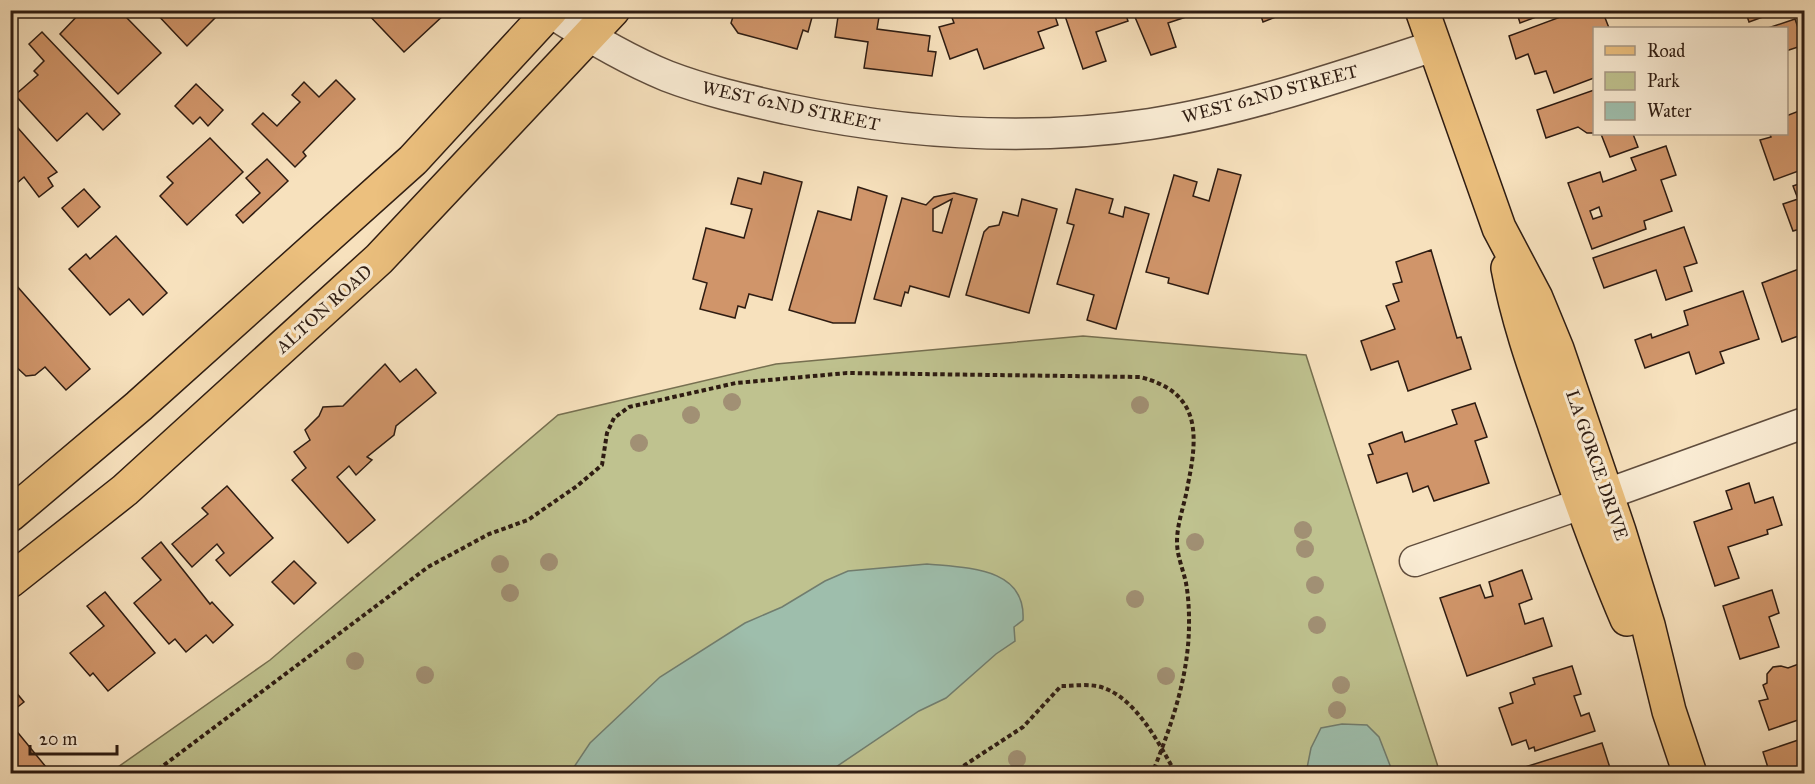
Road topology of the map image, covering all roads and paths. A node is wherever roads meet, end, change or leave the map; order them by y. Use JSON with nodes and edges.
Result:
{"nodes":[{"id":1,"x":613,"y":10,"type":"edge"},
{"id":2,"x":1422,"y":10,"type":"edge"},
{"id":3,"x":550,"y":11,"type":"edge"},
{"id":4,"x":589,"y":38,"type":"junction"},
{"id":5,"x":1434,"y":46,"type":"junction"},
{"id":6,"x":1804,"y":423,"type":"edge"},
{"id":7,"x":1594,"y":499,"type":"junction"},
{"id":8,"x":10,"y":515,"type":"edge"},
{"id":9,"x":1415,"y":561,"type":"dead end"},
{"id":10,"x":10,"y":581,"type":"edge"},
{"id":11,"x":1162,"y":749,"type":"junction"},
{"id":12,"x":152,"y":774,"type":"edge"},
{"id":13,"x":951,"y":774,"type":"edge"},
{"id":14,"x":1152,"y":774,"type":"edge"},
{"id":15,"x":1176,"y":774,"type":"edge"},
{"id":16,"x":1690,"y":774,"type":"edge"}],
"edges":[{"from":1,"to":4,"type":"main road","name":"ALTON ROAD"},
{"from":2,"to":5,"type":"main road","name":"LA GORCE DRIVE"},
{"from":3,"to":4,"type":"street","name":"WEST 62ND STREET"},
{"from":3,"to":8,"type":"main road"},
{"from":4,"to":5,"type":"street","name":"WEST 62ND STREET"},
{"from":4,"to":10,"type":"main road","name":"ALTON ROAD"},
{"from":5,"to":7,"type":"main road","name":"LA GORCE DRIVE"},
{"from":6,"to":7,"type":"street"},
{"from":7,"to":9,"type":"street"},
{"from":7,"to":16,"type":"main road","name":"LA GORCE DRIVE"},
{"from":11,"to":12,"type":"path"},
{"from":11,"to":13,"type":"path"},
{"from":11,"to":14,"type":"path"},
{"from":11,"to":15,"type":"path"}]}
